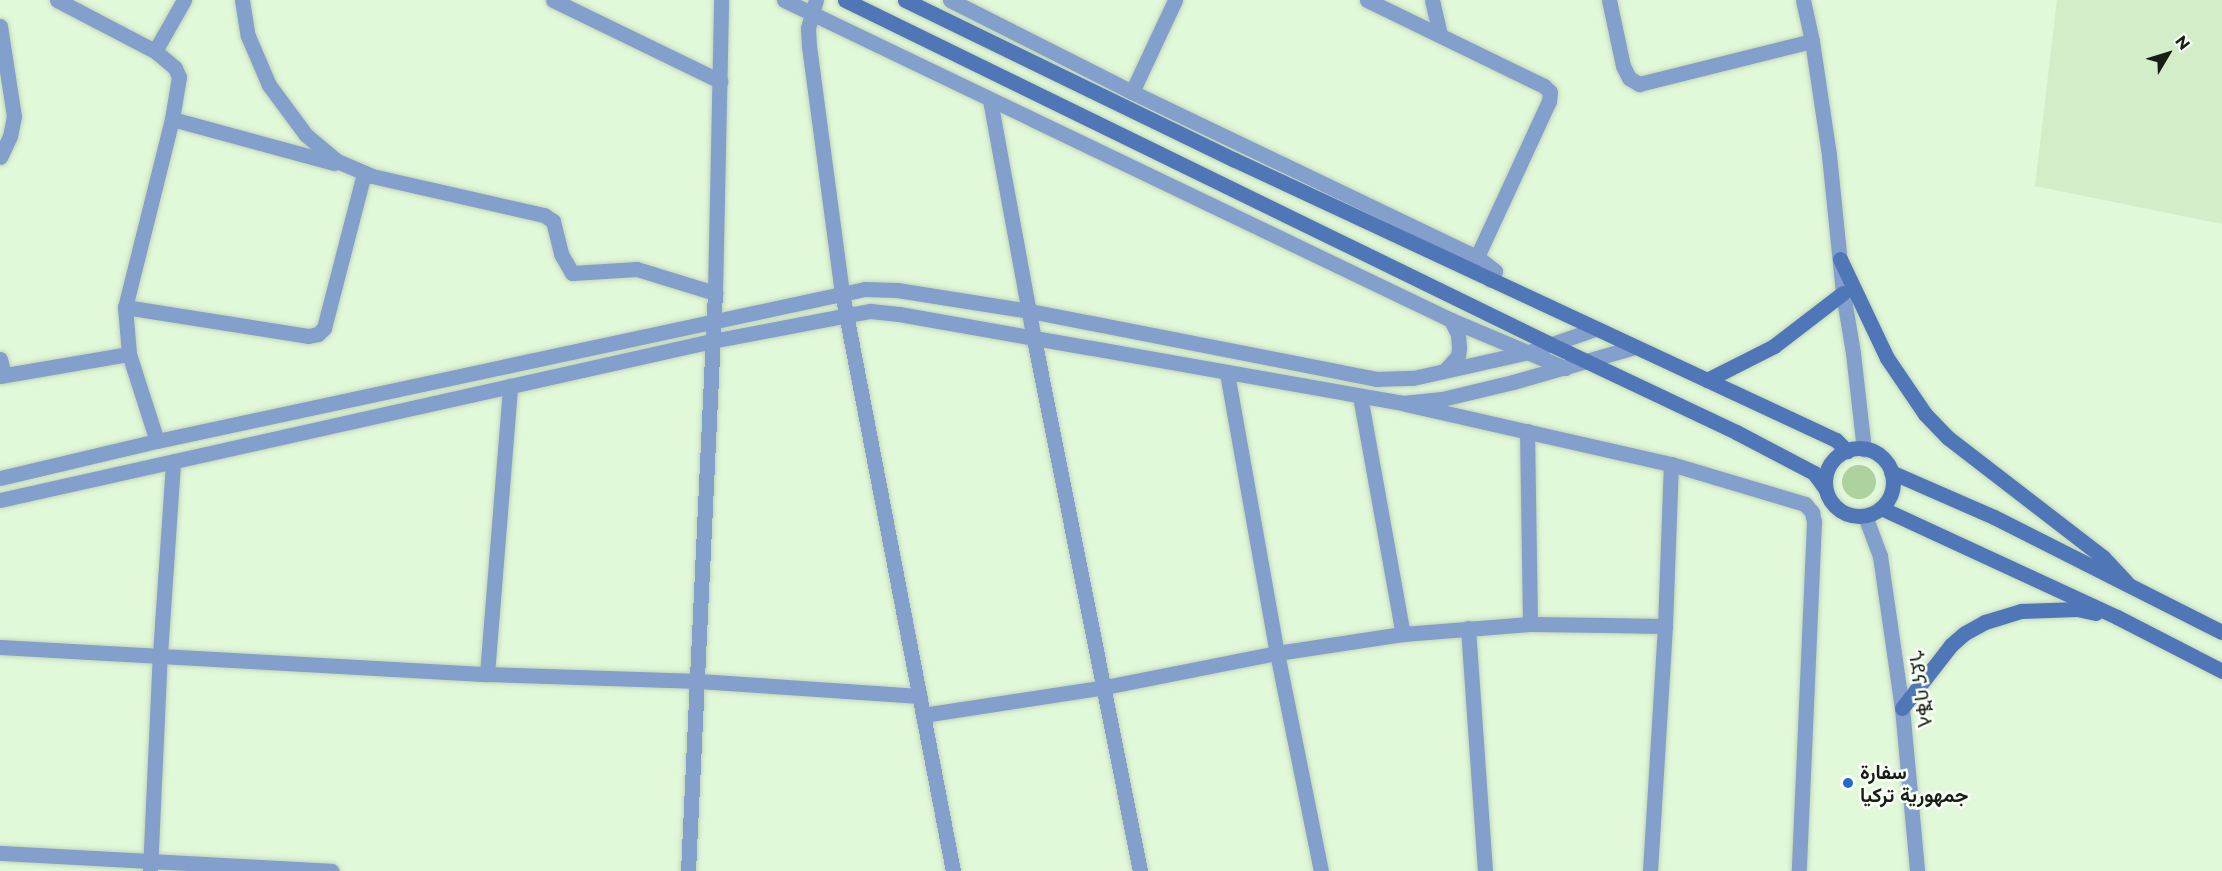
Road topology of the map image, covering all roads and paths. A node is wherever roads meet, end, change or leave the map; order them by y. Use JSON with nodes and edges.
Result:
{"nodes":[{"id":1,"x":57,"y":0,"type":"edge"},
{"id":2,"x":184,"y":0,"type":"edge"},
{"id":3,"x":242,"y":0,"type":"edge"},
{"id":4,"x":553,"y":0,"type":"edge"},
{"id":5,"x":721,"y":0,"type":"edge"},
{"id":6,"x":784,"y":0,"type":"edge"},
{"id":7,"x":845,"y":0,"type":"edge"},
{"id":8,"x":905,"y":0,"type":"edge"},
{"id":9,"x":950,"y":0,"type":"edge"},
{"id":10,"x":1175,"y":0,"type":"edge"},
{"id":11,"x":1366,"y":0,"type":"edge"},
{"id":12,"x":1432,"y":0,"type":"edge"},
{"id":13,"x":1609,"y":0,"type":"edge"},
{"id":14,"x":1803,"y":0,"type":"edge"},
{"id":15,"x":814,"y":7,"type":"edge"},
{"id":16,"x":0,"y":26,"type":"edge"},
{"id":17,"x":1440,"y":34,"type":"junction"},
{"id":18,"x":1812,"y":41,"type":"junction"},
{"id":19,"x":155,"y":51,"type":"junction"},
{"id":20,"x":720,"y":81,"type":"junction"},
{"id":21,"x":1132,"y":92,"type":"junction"},
{"id":22,"x":990,"y":100,"type":"junction"},
{"id":23,"x":172,"y":119,"type":"junction"},
{"id":24,"x":0,"y":157,"type":"edge"},
{"id":25,"x":359,"y":171,"type":"junction"},
{"id":26,"x":1477,"y":258,"type":"junction"},
{"id":27,"x":1840,"y":260,"type":"junction"},
{"id":28,"x":1490,"y":280,"type":"junction"},
{"id":29,"x":716,"y":293,"type":"junction"},
{"id":30,"x":843,"y":293,"type":"junction"},
{"id":31,"x":1843,"y":293,"type":"junction"},
{"id":32,"x":125,"y":307,"type":"junction"},
{"id":33,"x":1030,"y":311,"type":"junction"},
{"id":34,"x":846,"y":314,"type":"junction"},
{"id":35,"x":1451,"y":320,"type":"junction"},
{"id":36,"x":712,"y":321,"type":"junction"},
{"id":37,"x":1595,"y":330,"type":"junction"},
{"id":38,"x":1034,"y":339,"type":"junction"},
{"id":39,"x":712,"y":342,"type":"junction"},
{"id":40,"x":1550,"y":344,"type":"junction"},
{"id":41,"x":1635,"y":347,"type":"junction"},
{"id":42,"x":1529,"y":352,"type":"junction"},
{"id":43,"x":129,"y":354,"type":"junction"},
{"id":44,"x":0,"y":359,"type":"edge"},
{"id":45,"x":1588,"y":362,"type":"junction"},
{"id":46,"x":1566,"y":368,"type":"junction"},
{"id":47,"x":1444,"y":371,"type":"junction"},
{"id":48,"x":1227,"y":373,"type":"junction"},
{"id":49,"x":2,"y":376,"type":"edge"},
{"id":50,"x":1707,"y":380,"type":"junction"},
{"id":51,"x":510,"y":387,"type":"junction"},
{"id":52,"x":1360,"y":396,"type":"junction"},
{"id":53,"x":1403,"y":403,"type":"junction"},
{"id":54,"x":1527,"y":431,"type":"junction"},
{"id":55,"x":157,"y":441,"type":"junction"},
{"id":56,"x":1864,"y":449,"type":"junction"},
{"id":57,"x":1847,"y":451,"type":"junction"},
{"id":58,"x":173,"y":461,"type":"junction"},
{"id":59,"x":1671,"y":464,"type":"junction"},
{"id":60,"x":1891,"y":472,"type":"junction"},
{"id":61,"x":0,"y":478,"type":"edge"},
{"id":62,"x":1825,"y":488,"type":"junction"},
{"id":63,"x":0,"y":500,"type":"edge"},
{"id":64,"x":1881,"y":508,"type":"junction"},
{"id":65,"x":1865,"y":516,"type":"junction"},
{"id":66,"x":2127,"y":583,"type":"junction"},
{"id":67,"x":2117,"y":617,"type":"junction"},
{"id":68,"x":1530,"y":624,"type":"junction"},
{"id":69,"x":1665,"y":626,"type":"junction"},
{"id":70,"x":1468,"y":628,"type":"junction"},
{"id":71,"x":2222,"y":632,"type":"edge"},
{"id":72,"x":1403,"y":634,"type":"junction"},
{"id":73,"x":0,"y":647,"type":"edge"},
{"id":74,"x":1277,"y":653,"type":"junction"},
{"id":75,"x":160,"y":654,"type":"junction"},
{"id":76,"x":2222,"y":671,"type":"edge"},
{"id":77,"x":487,"y":674,"type":"junction"},
{"id":78,"x":699,"y":681,"type":"junction"},
{"id":79,"x":1105,"y":687,"type":"junction"},
{"id":80,"x":919,"y":696,"type":"junction"},
{"id":81,"x":1902,"y":708,"type":"junction"},
{"id":82,"x":923,"y":715,"type":"junction"},
{"id":83,"x":0,"y":853,"type":"edge"},
{"id":84,"x":150,"y":867,"type":"edge"},
{"id":85,"x":332,"y":871,"type":"edge"},
{"id":86,"x":688,"y":871,"type":"edge"},
{"id":87,"x":953,"y":871,"type":"edge"},
{"id":88,"x":1140,"y":871,"type":"edge"},
{"id":89,"x":1321,"y":871,"type":"edge"},
{"id":90,"x":1485,"y":871,"type":"edge"},
{"id":91,"x":1650,"y":871,"type":"edge"},
{"id":92,"x":1799,"y":871,"type":"edge"},
{"id":93,"x":1917,"y":871,"type":"edge"}],
"edges":[{"from":1,"to":19,"type":"street"},
{"from":2,"to":19,"type":"street"},
{"from":3,"to":25,"type":"street"},
{"from":4,"to":20,"type":"street"},
{"from":5,"to":20,"type":"street"},
{"from":6,"to":15,"type":"street"},
{"from":7,"to":40,"type":"main road"},
{"from":8,"to":28,"type":"main road"},
{"from":9,"to":21,"type":"street"},
{"from":10,"to":21,"type":"street"},
{"from":11,"to":17,"type":"street"},
{"from":12,"to":17,"type":"street"},
{"from":13,"to":18,"type":"street"},
{"from":14,"to":18,"type":"street"},
{"from":15,"to":22,"type":"street"},
{"from":15,"to":30,"type":"street"},
{"from":16,"to":24,"type":"street"},
{"from":17,"to":26,"type":"street"},
{"from":18,"to":27,"type":"street"},
{"from":19,"to":23,"type":"street"},
{"from":20,"to":29,"type":"street"},
{"from":21,"to":26,"type":"street"},
{"from":22,"to":33,"type":"street"},
{"from":22,"to":35,"type":"street"},
{"from":23,"to":25,"type":"street"},
{"from":23,"to":32,"type":"street"},
{"from":25,"to":29,"type":"street"},
{"from":25,"to":32,"type":"street"},
{"from":26,"to":28,"type":"street"},
{"from":27,"to":31,"type":"street"},
{"from":27,"to":66,"type":"main road"},
{"from":28,"to":37,"type":"main road"},
{"from":29,"to":36,"type":"street"},
{"from":30,"to":33,"type":"street"},
{"from":30,"to":34,"type":"street"},
{"from":30,"to":36,"type":"street"},
{"from":31,"to":50,"type":"main road"},
{"from":31,"to":56,"type":"street"},
{"from":32,"to":43,"type":"street"},
{"from":33,"to":38,"type":"street"},
{"from":33,"to":47,"type":"street"},
{"from":34,"to":38,"type":"street"},
{"from":34,"to":39,"type":"street"},
{"from":34,"to":80,"type":"street"},
{"from":35,"to":42,"type":"street"},
{"from":35,"to":47,"type":"street"},
{"from":36,"to":39,"type":"street"},
{"from":36,"to":55,"type":"street"},
{"from":37,"to":40,"type":"street"},
{"from":37,"to":41,"type":"main road"},
{"from":38,"to":48,"type":"street"},
{"from":38,"to":79,"type":"street"},
{"from":39,"to":51,"type":"street"},
{"from":39,"to":78,"type":"street"},
{"from":40,"to":42,"type":"street"},
{"from":40,"to":45,"type":"main road"},
{"from":41,"to":45,"type":"street"},
{"from":41,"to":50,"type":"main road"},
{"from":42,"to":46,"type":"street"},
{"from":42,"to":47,"type":"street"},
{"from":43,"to":49,"type":"street"},
{"from":43,"to":55,"type":"street"},
{"from":44,"to":49,"type":"street"},
{"from":45,"to":46,"type":"street"},
{"from":45,"to":62,"type":"main road"},
{"from":46,"to":53,"type":"street"},
{"from":48,"to":52,"type":"street"},
{"from":48,"to":74,"type":"street"},
{"from":50,"to":57,"type":"main road"},
{"from":51,"to":58,"type":"street"},
{"from":51,"to":77,"type":"street"},
{"from":52,"to":53,"type":"street"},
{"from":52,"to":72,"type":"street"},
{"from":53,"to":54,"type":"street"},
{"from":54,"to":59,"type":"street"},
{"from":54,"to":68,"type":"street"},
{"from":55,"to":61,"type":"street"},
{"from":56,"to":57,"type":"main road"},
{"from":56,"to":60,"type":"main road"},
{"from":57,"to":62,"type":"main road"},
{"from":58,"to":63,"type":"street"},
{"from":58,"to":75,"type":"street"},
{"from":59,"to":69,"type":"street"},
{"from":59,"to":92,"type":"street"},
{"from":60,"to":64,"type":"main road"},
{"from":60,"to":66,"type":"main road"},
{"from":62,"to":65,"type":"main road"},
{"from":64,"to":65,"type":"main road"},
{"from":64,"to":67,"type":"main road"},
{"from":65,"to":81,"type":"street","name":"ጎደና ባቕላ"},
{"from":66,"to":71,"type":"main road"},
{"from":67,"to":76,"type":"main road"},
{"from":67,"to":81,"type":"main road"},
{"from":68,"to":69,"type":"street"},
{"from":68,"to":70,"type":"street"},
{"from":69,"to":91,"type":"street"},
{"from":70,"to":72,"type":"street"},
{"from":70,"to":90,"type":"street"},
{"from":72,"to":74,"type":"street"},
{"from":73,"to":75,"type":"street"},
{"from":74,"to":79,"type":"street"},
{"from":74,"to":89,"type":"street"},
{"from":75,"to":77,"type":"street"},
{"from":75,"to":84,"type":"street"},
{"from":77,"to":78,"type":"street"},
{"from":78,"to":80,"type":"street"},
{"from":78,"to":86,"type":"street"},
{"from":79,"to":82,"type":"street"},
{"from":79,"to":88,"type":"street"},
{"from":80,"to":82,"type":"street"},
{"from":81,"to":93,"type":"street","name":"ጎደና ባቕላ"},
{"from":82,"to":87,"type":"street"},
{"from":83,"to":84,"type":"street"},
{"from":84,"to":85,"type":"street"}]}
